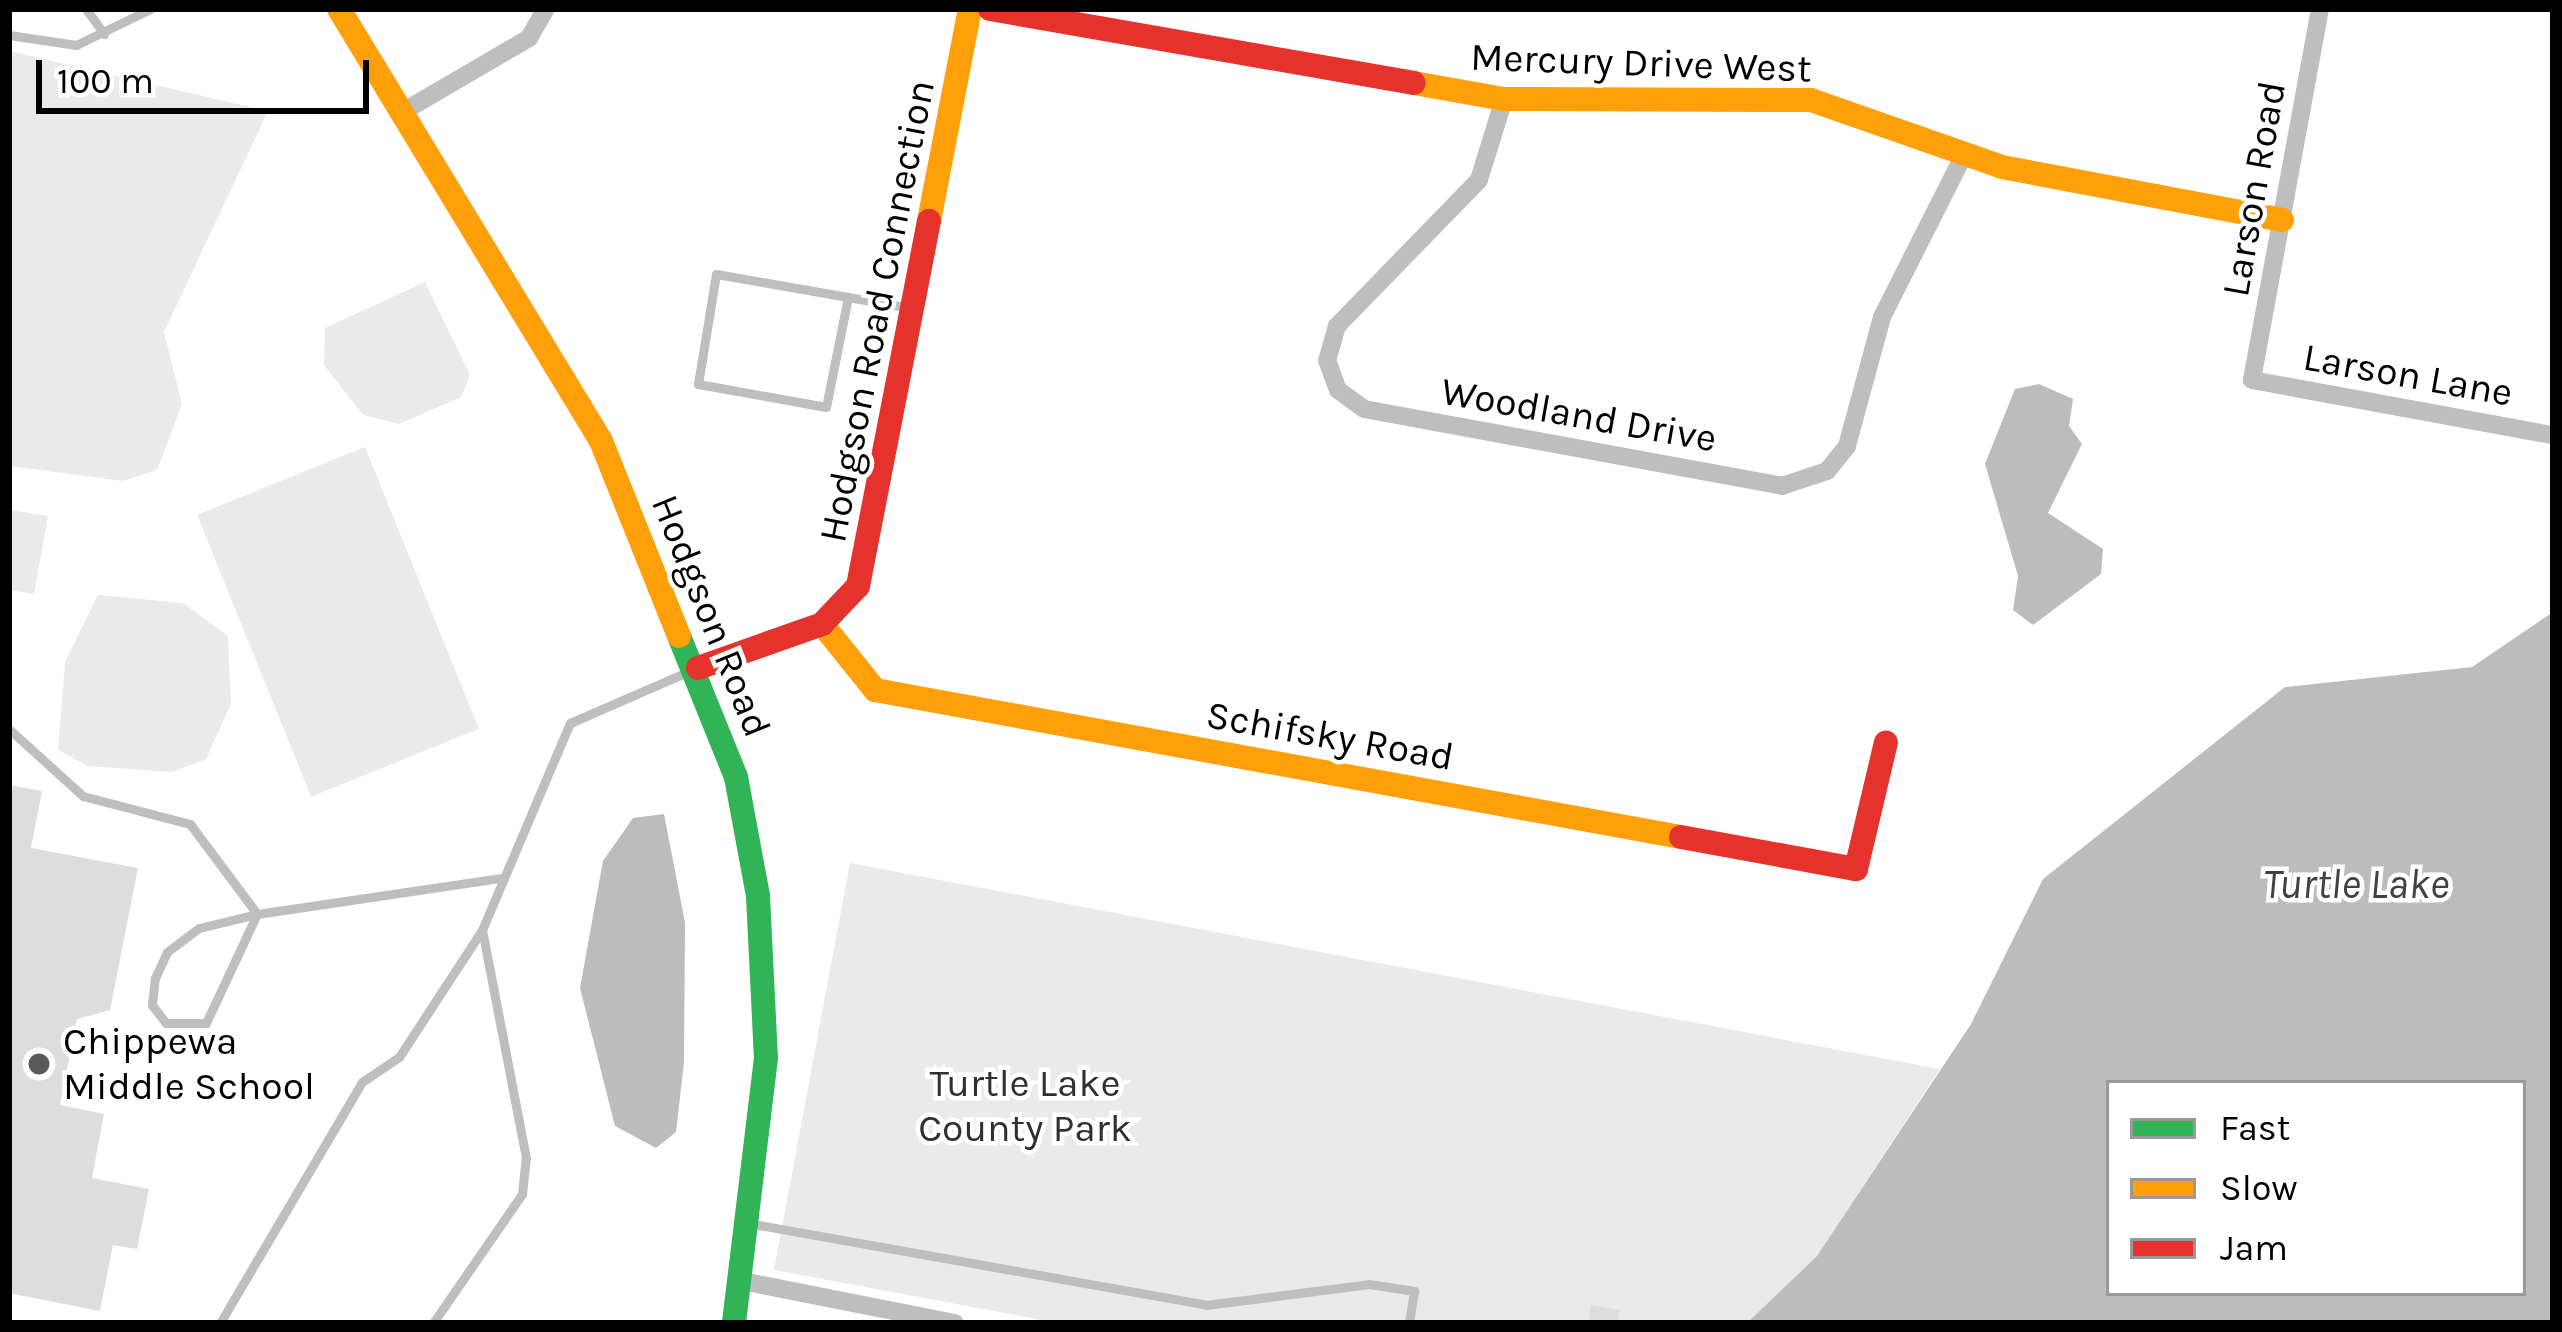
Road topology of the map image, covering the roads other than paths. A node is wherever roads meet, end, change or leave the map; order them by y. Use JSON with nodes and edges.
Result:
{"nodes":[{"id":1,"x":86,"y":9,"type":"edge"},
{"id":2,"x":150,"y":9,"type":"edge"},
{"id":3,"x":339,"y":9,"type":"edge"},
{"id":4,"x":546,"y":9,"type":"edge"},
{"id":5,"x":970,"y":9,"type":"edge"},
{"id":6,"x":990,"y":9,"type":"edge"},
{"id":7,"x":2320,"y":9,"type":"edge"},
{"id":8,"x":9,"y":34,"type":"edge"},
{"id":9,"x":104,"y":34,"type":"junction"},
{"id":10,"x":1504,"y":99,"type":"junction"},
{"id":11,"x":399,"y":114,"type":"junction"},
{"id":12,"x":1964,"y":155,"type":"junction"},
{"id":13,"x":2282,"y":220,"type":"junction"},
{"id":14,"x":848,"y":296,"type":"junction"},
{"id":15,"x":916,"y":309,"type":"junction"},
{"id":16,"x":2252,"y":380,"type":"joint"},
{"id":17,"x":2553,"y":435,"type":"edge"},
{"id":18,"x":822,"y":624,"type":"junction"},
{"id":19,"x":698,"y":668,"type":"junction"},
{"id":20,"x":9,"y":729,"type":"edge"},
{"id":21,"x":1886,"y":742,"type":"dead end"},
{"id":22,"x":502,"y":878,"type":"junction"},
{"id":23,"x":257,"y":914,"type":"junction"},
{"id":24,"x":482,"y":930,"type":"junction"},
{"id":25,"x":753,"y":1224,"type":"junction"},
{"id":26,"x":742,"y":1281,"type":"junction"},
{"id":27,"x":220,"y":1323,"type":"edge"},
{"id":28,"x":433,"y":1323,"type":"edge"},
{"id":29,"x":734,"y":1323,"type":"edge"},
{"id":30,"x":955,"y":1323,"type":"edge"},
{"id":31,"x":1408,"y":1323,"type":"edge"}],
"edges":[{"from":1,"to":9,"type":"lane"},
{"from":2,"to":9,"type":"lane"},
{"from":3,"to":11,"type":"street","name":"Hodgson Road"},
{"from":4,"to":11,"type":"street"},
{"from":5,"to":15,"type":"street","name":"Hodgson Road Connection"},
{"from":6,"to":10,"type":"street","name":"Mercury Drive West"},
{"from":7,"to":13,"type":"street","name":"Larson Road"},
{"from":8,"to":9,"type":"lane"},
{"from":10,"to":12,"type":"street","name":"Mercury Drive West"},
{"from":10,"to":12,"type":"street","name":"Woodland Drive"},
{"from":11,"to":19,"type":"street","name":"Hodgson Road"},
{"from":12,"to":13,"type":"street","name":"Mercury Drive West"},
{"from":13,"to":16,"type":"street","name":"Larson Road"},
{"from":14,"to":14,"type":"lane"},
{"from":14,"to":15,"type":"lane"},
{"from":15,"to":18,"type":"street","name":"Hodgson Road Connection"},
{"from":16,"to":17,"type":"street","name":"Larson Lane"},
{"from":18,"to":19,"type":"street"},
{"from":18,"to":21,"type":"street","name":"Schifsky Road"},
{"from":19,"to":22,"type":"lane"},
{"from":19,"to":25,"type":"street","name":"Hodgson Road"},
{"from":20,"to":23,"type":"lane"},
{"from":22,"to":23,"type":"lane"},
{"from":22,"to":24,"type":"lane"},
{"from":23,"to":23,"type":"lane"},
{"from":24,"to":27,"type":"lane"},
{"from":24,"to":28,"type":"lane"},
{"from":25,"to":26,"type":"street","name":"Hodgson Road"},
{"from":25,"to":31,"type":"lane"},
{"from":26,"to":29,"type":"street","name":"Hodgson Road"},
{"from":26,"to":30,"type":"street"}]}
